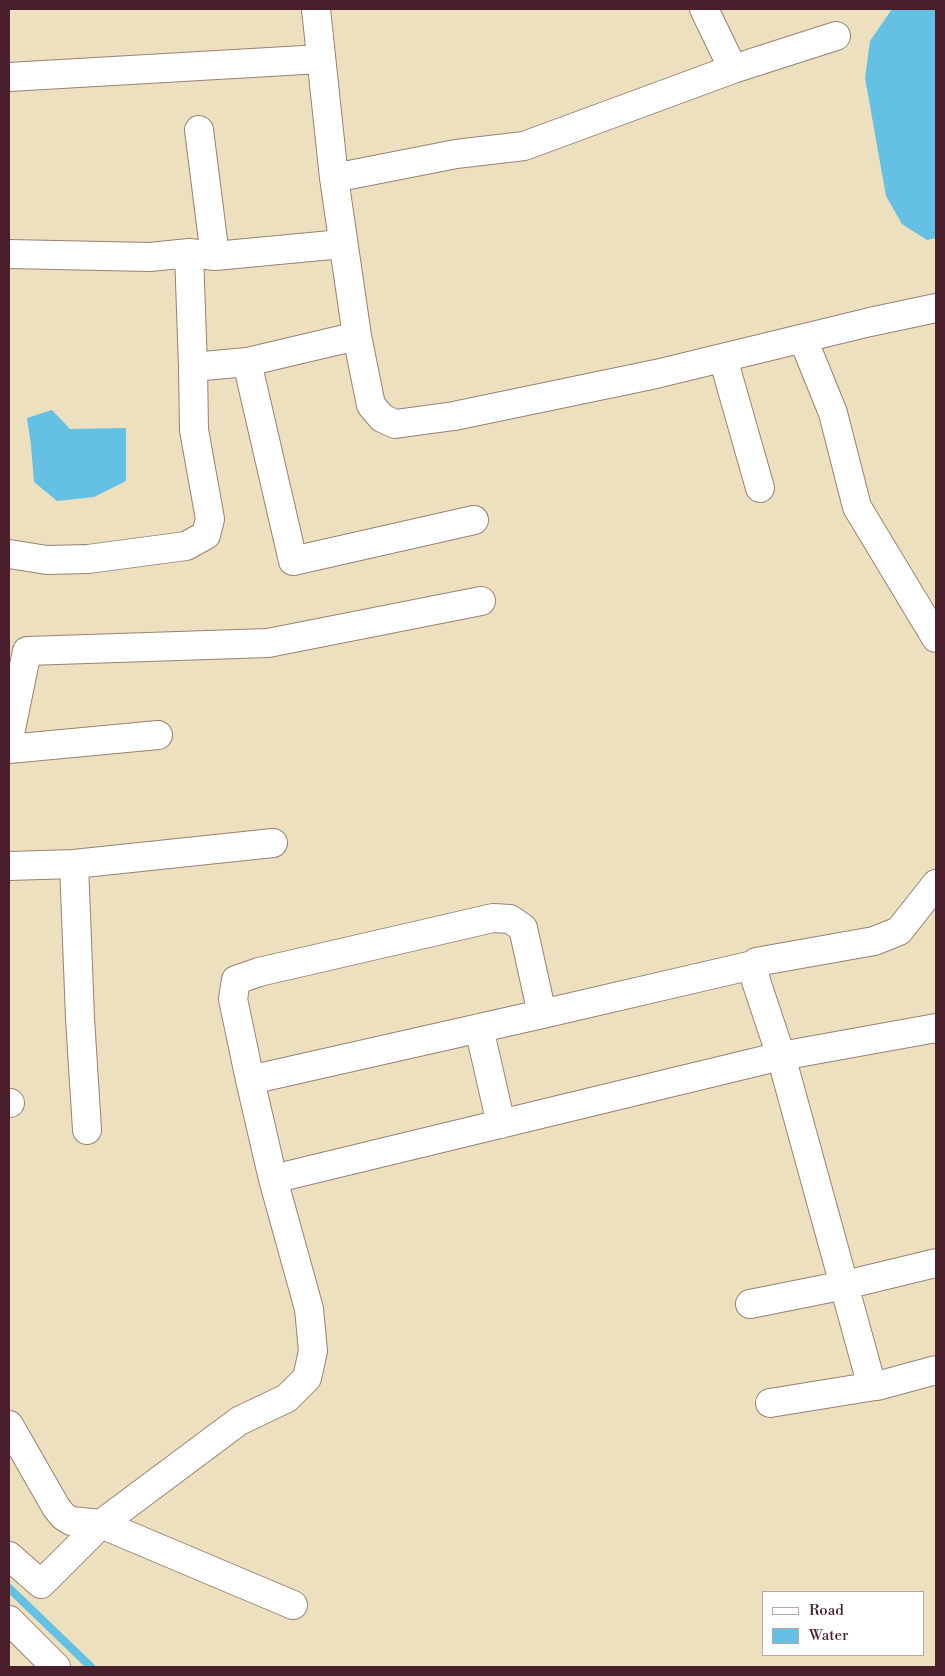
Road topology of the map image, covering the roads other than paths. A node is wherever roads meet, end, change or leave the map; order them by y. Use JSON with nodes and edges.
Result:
{"nodes":[{"id":1,"x":316,"y":9,"type":"edge"},
{"id":2,"x":704,"y":9,"type":"edge"},
{"id":3,"x":836,"y":36,"type":"dead end"},
{"id":4,"x":321,"y":59,"type":"junction"},
{"id":5,"x":733,"y":69,"type":"junction"},
{"id":6,"x":9,"y":77,"type":"edge"},
{"id":7,"x":200,"y":130,"type":"dead end"},
{"id":8,"x":334,"y":178,"type":"junction"},
{"id":9,"x":342,"y":244,"type":"junction"},
{"id":10,"x":9,"y":254,"type":"edge"},
{"id":11,"x":202,"y":254,"type":"junction"},
{"id":12,"x":936,"y":308,"type":"edge"},
{"id":13,"x":357,"y":336,"type":"junction"},
{"id":14,"x":803,"y":339,"type":"junction"},
{"id":15,"x":723,"y":358,"type":"junction"},
{"id":16,"x":247,"y":362,"type":"junction"},
{"id":17,"x":193,"y":367,"type":"junction"},
{"id":18,"x":760,"y":488,"type":"dead end"},
{"id":19,"x":474,"y":520,"type":"dead end"},
{"id":20,"x":9,"y":554,"type":"edge"},
{"id":21,"x":481,"y":602,"type":"dead end"},
{"id":22,"x":936,"y":638,"type":"edge"},
{"id":23,"x":158,"y":735,"type":"dead end"},
{"id":24,"x":9,"y":738,"type":"edge"},
{"id":25,"x":9,"y":749,"type":"edge"},
{"id":26,"x":274,"y":843,"type":"dead end"},
{"id":27,"x":74,"y":864,"type":"junction"},
{"id":28,"x":9,"y":866,"type":"edge"},
{"id":29,"x":936,"y":884,"type":"edge"},
{"id":30,"x":753,"y":964,"type":"junction"},
{"id":31,"x":542,"y":1014,"type":"junction"},
{"id":32,"x":479,"y":1028,"type":"junction"},
{"id":33,"x":936,"y":1028,"type":"edge"},
{"id":34,"x":781,"y":1056,"type":"junction"},
{"id":35,"x":250,"y":1080,"type":"junction"},
{"id":36,"x":501,"y":1124,"type":"junction"},
{"id":37,"x":87,"y":1130,"type":"dead end"},
{"id":38,"x":273,"y":1179,"type":"junction"},
{"id":39,"x":936,"y":1263,"type":"edge"},
{"id":40,"x":845,"y":1285,"type":"junction"},
{"id":41,"x":750,"y":1304,"type":"dead end"},
{"id":42,"x":936,"y":1370,"type":"edge"},
{"id":43,"x":875,"y":1386,"type":"junction"},
{"id":44,"x":770,"y":1403,"type":"dead end"},
{"id":45,"x":9,"y":1425,"type":"edge"},
{"id":46,"x":101,"y":1524,"type":"junction"},
{"id":47,"x":9,"y":1556,"type":"edge"},
{"id":48,"x":293,"y":1605,"type":"dead end"},
{"id":49,"x":9,"y":1620,"type":"edge"},
{"id":50,"x":56,"y":1667,"type":"edge"}],
"edges":[{"from":1,"to":4,"type":"street"},
{"from":2,"to":5,"type":"street"},
{"from":3,"to":5,"type":"street"},
{"from":4,"to":6,"type":"street"},
{"from":4,"to":8,"type":"street"},
{"from":5,"to":8,"type":"street"},
{"from":7,"to":11,"type":"street"},
{"from":8,"to":9,"type":"street"},
{"from":9,"to":11,"type":"street"},
{"from":9,"to":13,"type":"street"},
{"from":10,"to":11,"type":"street"},
{"from":11,"to":17,"type":"street"},
{"from":12,"to":14,"type":"street"},
{"from":13,"to":15,"type":"street"},
{"from":13,"to":16,"type":"street"},
{"from":14,"to":15,"type":"street"},
{"from":14,"to":22,"type":"street"},
{"from":15,"to":18,"type":"street"},
{"from":16,"to":17,"type":"street"},
{"from":16,"to":19,"type":"street"},
{"from":17,"to":20,"type":"street"},
{"from":21,"to":24,"type":"street"},
{"from":23,"to":25,"type":"street"},
{"from":26,"to":27,"type":"street"},
{"from":27,"to":28,"type":"street"},
{"from":27,"to":37,"type":"street"},
{"from":29,"to":30,"type":"street"},
{"from":30,"to":31,"type":"street"},
{"from":30,"to":34,"type":"street"},
{"from":31,"to":32,"type":"street"},
{"from":31,"to":35,"type":"street"},
{"from":32,"to":35,"type":"street"},
{"from":32,"to":36,"type":"street"},
{"from":33,"to":34,"type":"street"},
{"from":34,"to":36,"type":"street"},
{"from":34,"to":40,"type":"street"},
{"from":35,"to":38,"type":"street"},
{"from":36,"to":38,"type":"street"},
{"from":38,"to":46,"type":"street"},
{"from":39,"to":40,"type":"street"},
{"from":40,"to":41,"type":"street"},
{"from":40,"to":43,"type":"street"},
{"from":42,"to":43,"type":"street"},
{"from":43,"to":44,"type":"street"},
{"from":45,"to":46,"type":"street"},
{"from":46,"to":47,"type":"street"},
{"from":46,"to":48,"type":"street"},
{"from":49,"to":50,"type":"street"}]}
